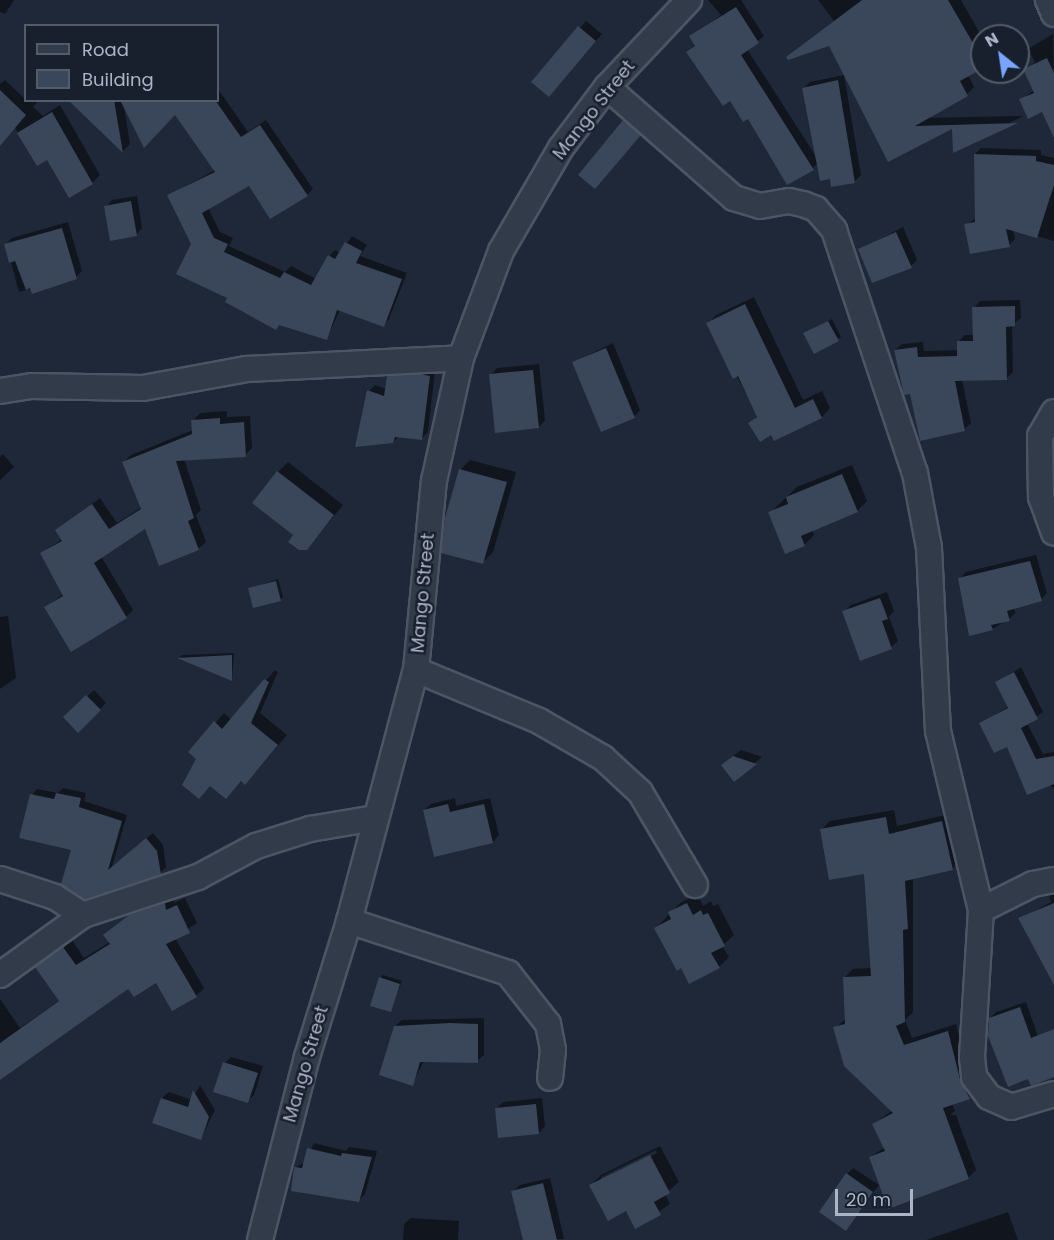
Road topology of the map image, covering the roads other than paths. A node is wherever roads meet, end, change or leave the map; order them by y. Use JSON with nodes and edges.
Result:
{"nodes":[{"id":1,"x":689,"y":0,"type":"edge"},
{"id":2,"x":1048,"y":0,"type":"edge"},
{"id":3,"x":1054,"y":14,"type":"edge"},
{"id":4,"x":607,"y":87,"type":"junction"},
{"id":5,"x":461,"y":358,"type":"junction"},
{"id":6,"x":0,"y":391,"type":"edge"},
{"id":7,"x":1054,"y":412,"type":"edge"},
{"id":8,"x":1054,"y":533,"type":"edge"},
{"id":9,"x":416,"y":670,"type":"junction"},
{"id":10,"x":375,"y":818,"type":"junction"},
{"id":11,"x":0,"y":879,"type":"edge"},
{"id":12,"x":1054,"y":880,"type":"edge"},
{"id":13,"x":695,"y":885,"type":"dead end"},
{"id":14,"x":981,"y":910,"type":"junction"},
{"id":15,"x":83,"y":915,"type":"junction"},
{"id":16,"x":349,"y":921,"type":"junction"},
{"id":17,"x":0,"y":975,"type":"edge"},
{"id":18,"x":550,"y":1078,"type":"dead end"},
{"id":19,"x":1054,"y":1094,"type":"edge"},
{"id":20,"x":260,"y":1240,"type":"edge"}],
"edges":[{"from":1,"to":4,"type":"street","name":"Mango Street"},
{"from":2,"to":3,"type":"street"},
{"from":4,"to":5,"type":"street","name":"Mango Street"},
{"from":4,"to":14,"type":"street"},
{"from":5,"to":6,"type":"street"},
{"from":5,"to":9,"type":"street","name":"Mango Street"},
{"from":7,"to":8,"type":"street"},
{"from":9,"to":10,"type":"street","name":"Mango Street"},
{"from":9,"to":13,"type":"street"},
{"from":10,"to":15,"type":"street"},
{"from":10,"to":16,"type":"street","name":"Mango Street"},
{"from":11,"to":15,"type":"street"},
{"from":12,"to":14,"type":"street"},
{"from":14,"to":19,"type":"street"},
{"from":15,"to":17,"type":"street"},
{"from":16,"to":18,"type":"street"},
{"from":16,"to":20,"type":"street","name":"Mango Street"}]}
